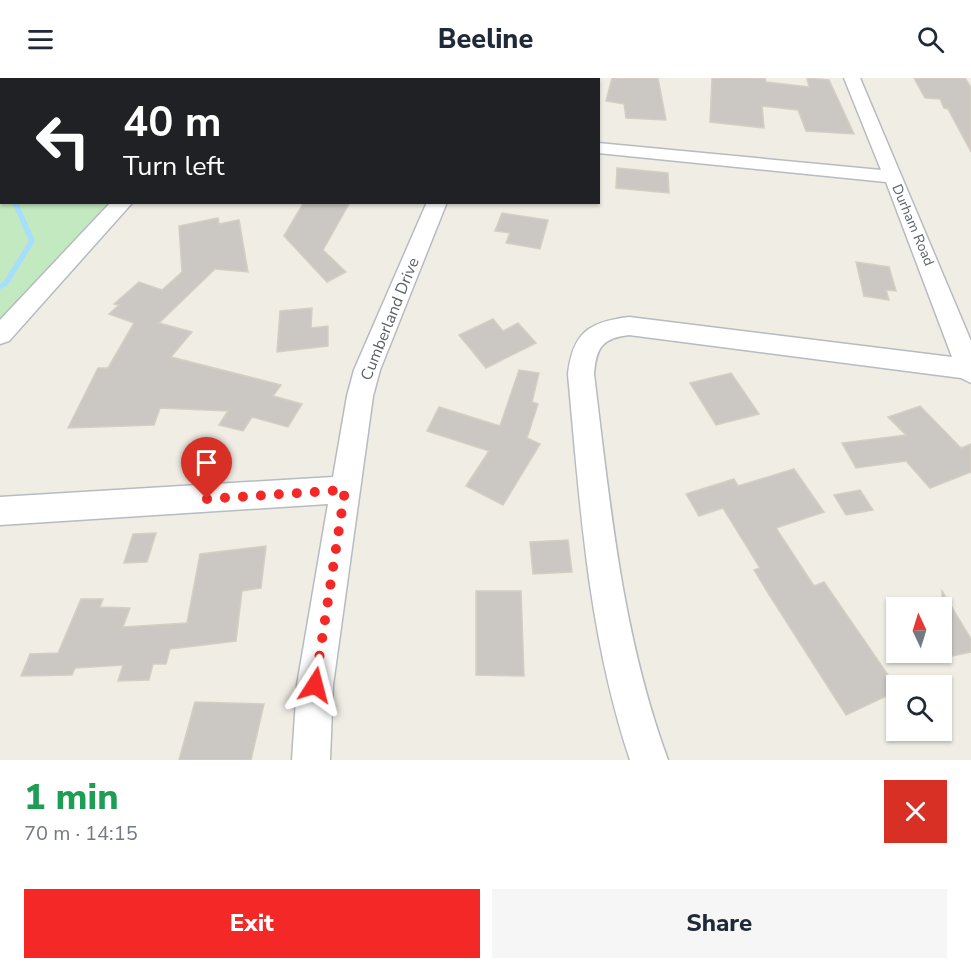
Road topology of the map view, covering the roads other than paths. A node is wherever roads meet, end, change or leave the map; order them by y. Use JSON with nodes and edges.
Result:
{"nodes":[{"id":1,"x":852,"y":78,"type":"edge"},
{"id":2,"x":600,"y":148,"type":"edge"},
{"id":3,"x":892,"y":177,"type":"junction"},
{"id":4,"x":121,"y":204,"type":"edge"},
{"id":5,"x":436,"y":204,"type":"edge"},
{"id":6,"x":0,"y":335,"type":"edge"},
{"id":7,"x":969,"y":371,"type":"edge"},
{"id":8,"x":345,"y":490,"type":"junction"},
{"id":9,"x":0,"y":511,"type":"edge"},
{"id":10,"x":311,"y":760,"type":"edge"},
{"id":11,"x":649,"y":760,"type":"edge"}],
"edges":[{"from":1,"to":3,"type":"street","name":"Durham Road"},
{"from":2,"to":3,"type":"street"},
{"from":3,"to":7,"type":"street","name":"Durham Road"},
{"from":4,"to":6,"type":"street"},
{"from":5,"to":8,"type":"street","name":"Cumberland Drive"},
{"from":7,"to":11,"type":"street"},
{"from":8,"to":9,"type":"street"},
{"from":8,"to":10,"type":"street","name":"Cumberland Drive"}]}
